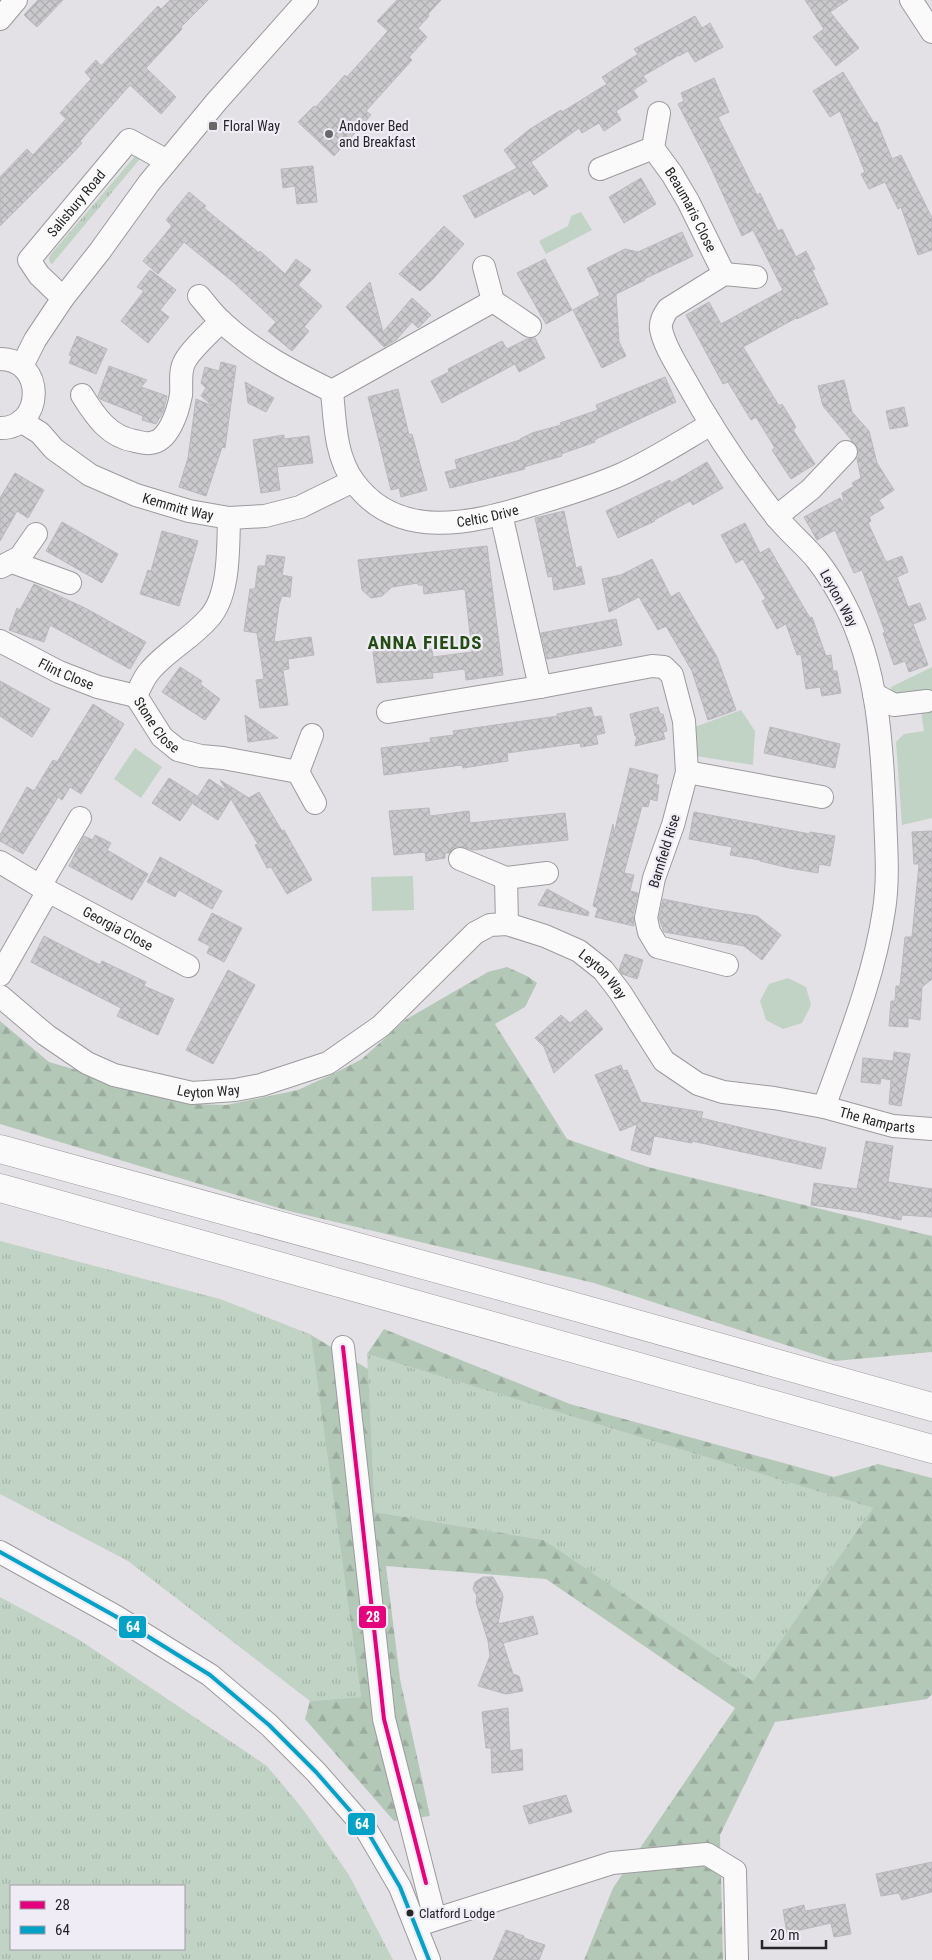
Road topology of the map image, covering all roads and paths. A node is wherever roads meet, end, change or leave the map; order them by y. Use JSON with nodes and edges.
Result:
{"nodes":[{"id":1,"x":16,"y":0,"type":"edge"},
{"id":2,"x":307,"y":0,"type":"edge"},
{"id":3,"x":911,"y":0,"type":"edge"},
{"id":4,"x":0,"y":19,"type":"edge"},
{"id":5,"x":932,"y":32,"type":"edge"},
{"id":6,"x":659,"y":112,"type":"dead end"},
{"id":7,"x":653,"y":148,"type":"junction"},
{"id":8,"x":167,"y":161,"type":"junction"},
{"id":9,"x":600,"y":169,"type":"dead end"},
{"id":10,"x":484,"y":267,"type":"dead end"},
{"id":11,"x":724,"y":274,"type":"junction"},
{"id":12,"x":756,"y":277,"type":"dead end"},
{"id":13,"x":199,"y":296,"type":"dead end"},
{"id":14,"x":63,"y":298,"type":"junction"},
{"id":15,"x":493,"y":301,"type":"junction"},
{"id":16,"x":221,"y":321,"type":"junction"},
{"id":17,"x":530,"y":326,"type":"dead end"},
{"id":18,"x":0,"y":359,"type":"edge"},
{"id":19,"x":22,"y":366,"type":"junction"},
{"id":20,"x":332,"y":391,"type":"junction"},
{"id":21,"x":82,"y":395,"type":"dead end"},
{"id":22,"x":711,"y":424,"type":"junction"},
{"id":23,"x":10,"y":425,"type":"edge"},
{"id":24,"x":846,"y":452,"type":"dead end"},
{"id":25,"x":353,"y":481,"type":"junction"},
{"id":26,"x":501,"y":514,"type":"junction"},
{"id":27,"x":776,"y":516,"type":"junction"},
{"id":28,"x":229,"y":518,"type":"junction"},
{"id":29,"x":36,"y":534,"type":"dead end"},
{"id":30,"x":6,"y":565,"type":"edge"},
{"id":31,"x":70,"y":583,"type":"dead end"},
{"id":32,"x":0,"y":641,"type":"edge"},
{"id":33,"x":540,"y":687,"type":"junction"},
{"id":34,"x":874,"y":694,"type":"junction"},
{"id":35,"x":136,"y":696,"type":"junction"},
{"id":36,"x":927,"y":701,"type":"dead end"},
{"id":37,"x":388,"y":712,"type":"dead end"},
{"id":38,"x":312,"y":735,"type":"dead end"},
{"id":39,"x":298,"y":772,"type":"junction"},
{"id":40,"x":687,"y":772,"type":"junction"},
{"id":41,"x":822,"y":798,"type":"dead end"},
{"id":42,"x":315,"y":803,"type":"dead end"},
{"id":43,"x":80,"y":818,"type":"dead end"},
{"id":44,"x":460,"y":859,"type":"dead end"},
{"id":45,"x":0,"y":862,"type":"edge"},
{"id":46,"x":547,"y":873,"type":"dead end"},
{"id":47,"x":506,"y":878,"type":"junction"},
{"id":48,"x":44,"y":888,"type":"junction"},
{"id":49,"x":507,"y":924,"type":"junction"},
{"id":50,"x":727,"y":965,"type":"dead end"},
{"id":51,"x":188,"y":966,"type":"dead end"},
{"id":52,"x":0,"y":975,"type":"edge"},
{"id":53,"x":0,"y":996,"type":"edge"},
{"id":54,"x":824,"y":1107,"type":"junction"},
{"id":55,"x":932,"y":1129,"type":"edge"},
{"id":56,"x":0,"y":1149,"type":"edge"},
{"id":57,"x":0,"y":1188,"type":"edge"},
{"id":58,"x":344,"y":1347,"type":"dead end"},
{"id":59,"x":932,"y":1407,"type":"edge"},
{"id":60,"x":932,"y":1449,"type":"edge"},
{"id":61,"x":0,"y":1552,"type":"edge"},
{"id":62,"x":425,"y":1922,"type":"junction"},
{"id":63,"x":429,"y":1960,"type":"edge"},
{"id":64,"x":737,"y":1960,"type":"edge"}],
"edges":[{"from":1,"to":4,"type":"street"},
{"from":2,"to":8,"type":"street"},
{"from":3,"to":5,"type":"street"},
{"from":6,"to":7,"type":"street"},
{"from":7,"to":9,"type":"street"},
{"from":7,"to":11,"type":"street","name":"Beaumaris Close"},
{"from":8,"to":14,"type":"street"},
{"from":8,"to":14,"type":"street","name":"Salisbury Road"},
{"from":10,"to":15,"type":"street"},
{"from":11,"to":12,"type":"street"},
{"from":11,"to":22,"type":"street"},
{"from":13,"to":16,"type":"street"},
{"from":14,"to":19,"type":"street"},
{"from":15,"to":17,"type":"street"},
{"from":15,"to":20,"type":"street"},
{"from":16,"to":20,"type":"street"},
{"from":16,"to":21,"type":"street"},
{"from":18,"to":19,"type":"street"},
{"from":19,"to":23,"type":"street"},
{"from":20,"to":25,"type":"street","name":"Celtic Drive"},
{"from":22,"to":26,"type":"street","name":"Celtic Drive"},
{"from":22,"to":27,"type":"street","name":"Leyton Way"},
{"from":23,"to":28,"type":"street","name":"Kemmitt Way"},
{"from":24,"to":27,"type":"street"},
{"from":25,"to":26,"type":"street","name":"Celtic Drive"},
{"from":25,"to":28,"type":"street","name":"Kemmitt Way"},
{"from":26,"to":33,"type":"street"},
{"from":27,"to":34,"type":"street","name":"Leyton Way"},
{"from":28,"to":35,"type":"street","name":"Stone Close"},
{"from":29,"to":30,"type":"street"},
{"from":30,"to":31,"type":"street"},
{"from":32,"to":35,"type":"street","name":"Flint Close"},
{"from":33,"to":37,"type":"street","name":"Barnfield Rise"},
{"from":33,"to":40,"type":"street","name":"Barnfield Rise"},
{"from":34,"to":36,"type":"street"},
{"from":34,"to":54,"type":"street","name":"Leyton Way"},
{"from":35,"to":39,"type":"street","name":"Stone Close"},
{"from":38,"to":39,"type":"street"},
{"from":39,"to":42,"type":"street"},
{"from":40,"to":41,"type":"street"},
{"from":40,"to":50,"type":"street","name":"Barnfield Rise"},
{"from":43,"to":48,"type":"street"},
{"from":44,"to":47,"type":"street"},
{"from":45,"to":48,"type":"street","name":"Georgia Close"},
{"from":46,"to":47,"type":"street"},
{"from":47,"to":49,"type":"street"},
{"from":48,"to":51,"type":"street","name":"Georgia Close"},
{"from":48,"to":52,"type":"street"},
{"from":49,"to":53,"type":"street","name":"Leyton Way"},
{"from":49,"to":54,"type":"street","name":"Leyton Way"},
{"from":54,"to":55,"type":"street","name":"The Ramparts"},
{"from":56,"to":59,"type":"highway"},
{"from":57,"to":60,"type":"highway"},
{"from":58,"to":62,"type":"street"},
{"from":61,"to":62,"type":"street"},
{"from":62,"to":63,"type":"street"},
{"from":62,"to":64,"type":"street"}]}
